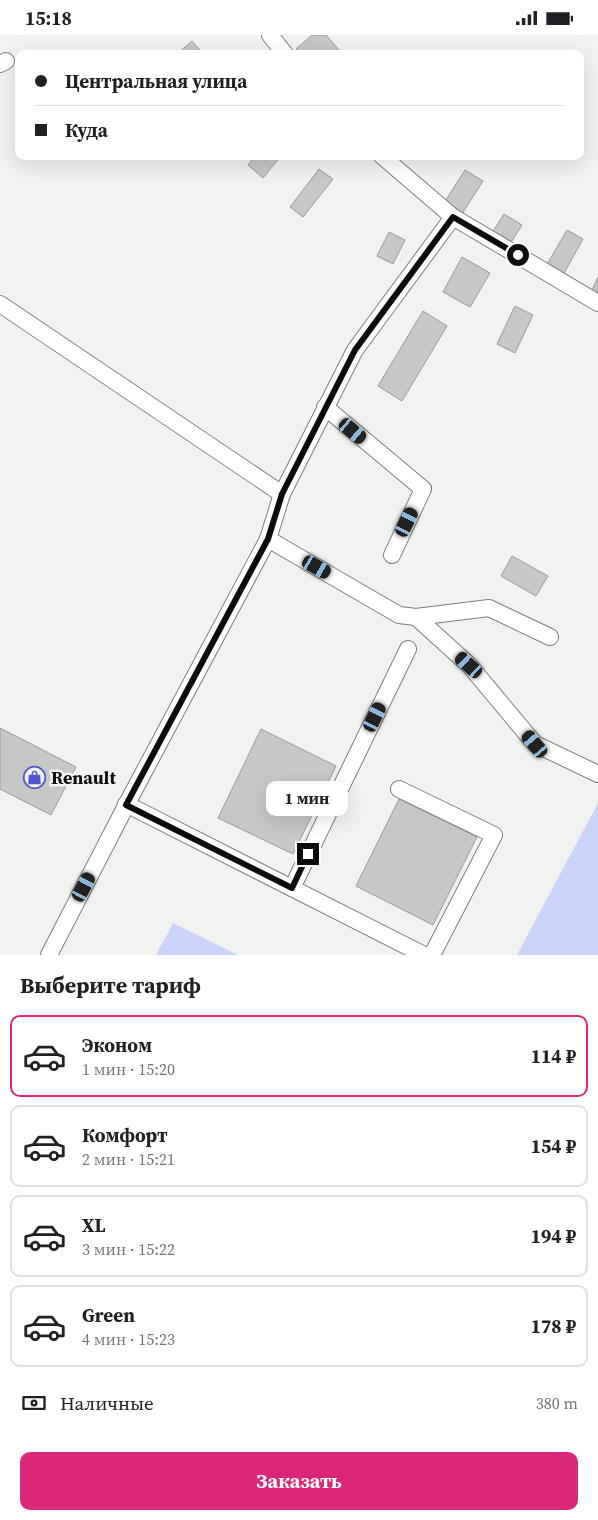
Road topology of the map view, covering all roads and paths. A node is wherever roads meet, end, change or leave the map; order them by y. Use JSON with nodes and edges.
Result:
{"nodes":[{"id":1,"x":270,"y":35,"type":"edge"},
{"id":2,"x":282,"y":50,"type":"edge"},
{"id":3,"x":387,"y":160,"type":"edge"},
{"id":4,"x":453,"y":217,"type":"junction"},
{"id":5,"x":598,"y":303,"type":"edge"},
{"id":6,"x":0,"y":304,"type":"edge"},
{"id":7,"x":325,"y":407,"type":"junction"},
{"id":8,"x":282,"y":494,"type":"junction"},
{"id":9,"x":268,"y":539,"type":"junction"},
{"id":10,"x":392,"y":555,"type":"dead end"},
{"id":11,"x":416,"y":617,"type":"junction"},
{"id":12,"x":550,"y":637,"type":"dead end"},
{"id":13,"x":408,"y":649,"type":"dead end"},
{"id":14,"x":598,"y":774,"type":"edge"},
{"id":15,"x":398,"y":789,"type":"dead end"},
{"id":16,"x":126,"y":805,"type":"junction"},
{"id":17,"x":292,"y":888,"type":"junction"},
{"id":18,"x":49,"y":955,"type":"edge"},
{"id":19,"x":424,"y":955,"type":"edge"},
{"id":20,"x":432,"y":955,"type":"edge"}],
"edges":[{"from":1,"to":2,"type":"street"},
{"from":3,"to":4,"type":"street"},
{"from":4,"to":5,"type":"street"},
{"from":4,"to":7,"type":"street"},
{"from":6,"to":8,"type":"street"},
{"from":7,"to":8,"type":"street"},
{"from":7,"to":10,"type":"street"},
{"from":8,"to":9,"type":"street"},
{"from":9,"to":11,"type":"street"},
{"from":9,"to":16,"type":"street"},
{"from":11,"to":12,"type":"street"},
{"from":11,"to":14,"type":"street"},
{"from":13,"to":17,"type":"street"},
{"from":15,"to":20,"type":"street"},
{"from":16,"to":17,"type":"street"},
{"from":16,"to":18,"type":"street"},
{"from":17,"to":19,"type":"street"}]}
